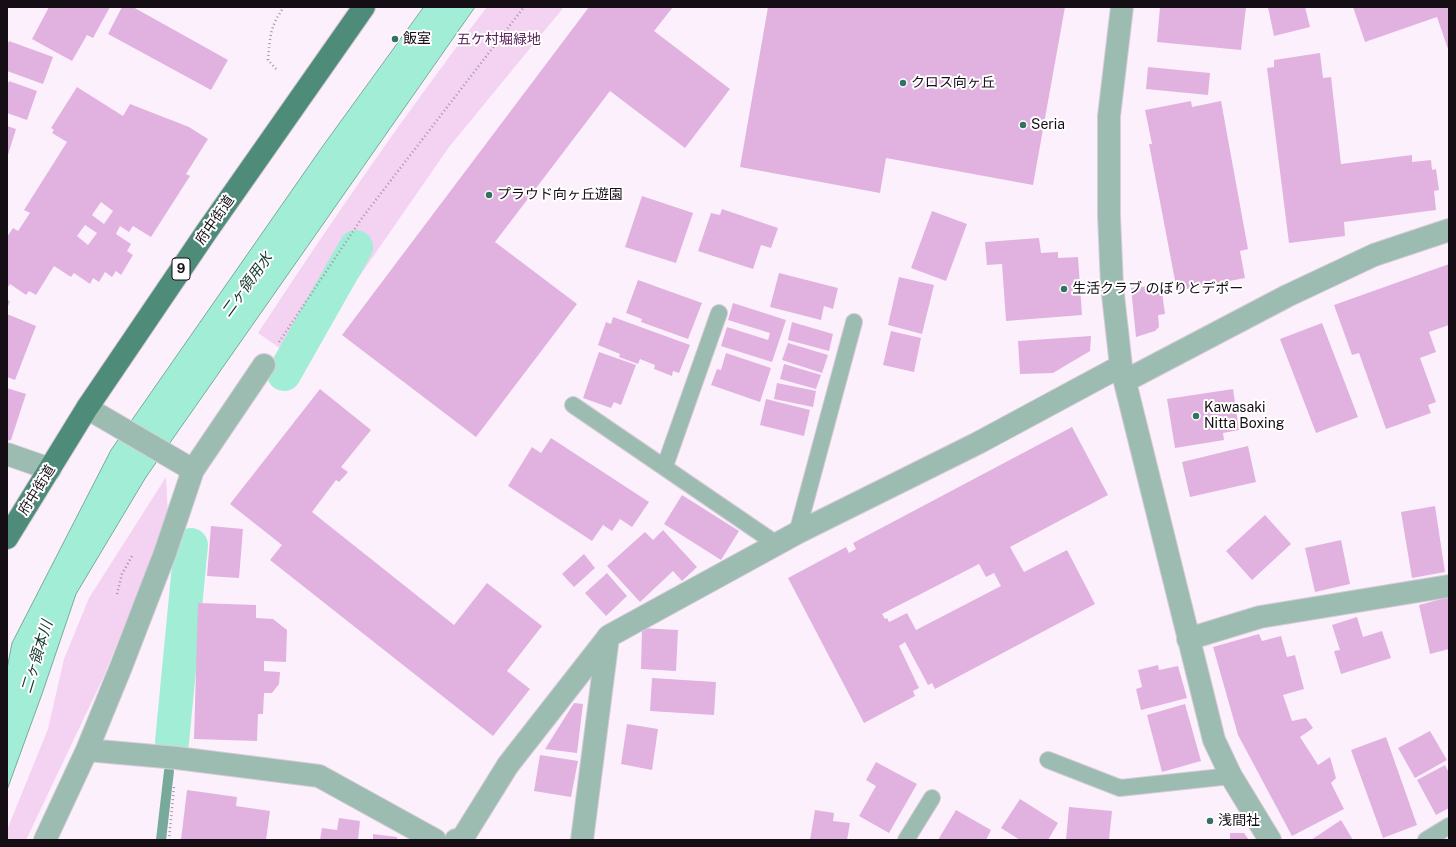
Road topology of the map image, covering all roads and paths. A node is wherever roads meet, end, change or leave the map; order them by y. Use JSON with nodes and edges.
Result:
{"nodes":[{"id":1,"x":284,"y":7,"type":"edge"},
{"id":2,"x":364,"y":7,"type":"edge"},
{"id":3,"x":524,"y":7,"type":"edge"},
{"id":4,"x":1122,"y":7,"type":"edge"},
{"id":5,"x":276,"y":69,"type":"dead end"},
{"id":6,"x":1449,"y":230,"type":"edge"},
{"id":7,"x":719,"y":313,"type":"dead end"},
{"id":8,"x":854,"y":322,"type":"dead end"},
{"id":9,"x":264,"y":365,"type":"joint"},
{"id":10,"x":1123,"y":374,"type":"junction"},
{"id":11,"x":572,"y":405,"type":"dead end"},
{"id":12,"x":87,"y":408,"type":"junction"},
{"id":13,"x":7,"y":454,"type":"edge"},
{"id":14,"x":186,"y":466,"type":"junction"},
{"id":15,"x":665,"y":466,"type":"junction"},
{"id":16,"x":50,"y":469,"type":"junction"},
{"id":17,"x":797,"y":533,"type":"junction"},
{"id":18,"x":7,"y":538,"type":"edge"},
{"id":19,"x":778,"y":544,"type":"junction"},
{"id":20,"x":1449,"y":586,"type":"edge"},
{"id":21,"x":608,"y":636,"type":"junction"},
{"id":22,"x":1188,"y":639,"type":"junction"},
{"id":23,"x":87,"y":750,"type":"junction"},
{"id":24,"x":177,"y":758,"type":"junction"},
{"id":25,"x":1048,"y":760,"type":"dead end"},
{"id":26,"x":1231,"y":776,"type":"junction"},
{"id":27,"x":932,"y":798,"type":"dead end"},
{"id":28,"x":1449,"y":826,"type":"edge"},
{"id":29,"x":45,"y":840,"type":"edge"},
{"id":30,"x":169,"y":840,"type":"edge"},
{"id":31,"x":435,"y":840,"type":"edge"},
{"id":32,"x":456,"y":840,"type":"edge"},
{"id":33,"x":582,"y":840,"type":"edge"},
{"id":34,"x":906,"y":840,"type":"edge"},
{"id":35,"x":1270,"y":840,"type":"edge"},
{"id":36,"x":1426,"y":840,"type":"edge"}],
"edges":[{"from":1,"to":5,"type":"path"},
{"from":2,"to":12,"type":"main road","name":"府中街道","number":"9"},
{"from":3,"to":9,"type":"path"},
{"from":4,"to":10,"type":"street"},
{"from":6,"to":10,"type":"street"},
{"from":7,"to":15,"type":"lane"},
{"from":8,"to":17,"type":"lane"},
{"from":9,"to":14,"type":"street"},
{"from":10,"to":17,"type":"street"},
{"from":10,"to":22,"type":"street"},
{"from":11,"to":15,"type":"lane"},
{"from":12,"to":14,"type":"street"},
{"from":12,"to":16,"type":"main road","name":"府中街道","number":"9"},
{"from":13,"to":16,"type":"street"},
{"from":14,"to":23,"type":"street"},
{"from":15,"to":19,"type":"lane"},
{"from":16,"to":18,"type":"main road","name":"府中街道","number":"9"},
{"from":17,"to":19,"type":"street"},
{"from":19,"to":21,"type":"street"},
{"from":20,"to":22,"type":"street"},
{"from":21,"to":32,"type":"street"},
{"from":21,"to":33,"type":"street"},
{"from":22,"to":26,"type":"street"},
{"from":23,"to":24,"type":"street"},
{"from":23,"to":29,"type":"street"},
{"from":24,"to":30,"type":"path"},
{"from":24,"to":31,"type":"street"},
{"from":25,"to":26,"type":"lane"},
{"from":26,"to":35,"type":"street"},
{"from":27,"to":34,"type":"lane"},
{"from":28,"to":36,"type":"lane"}]}
